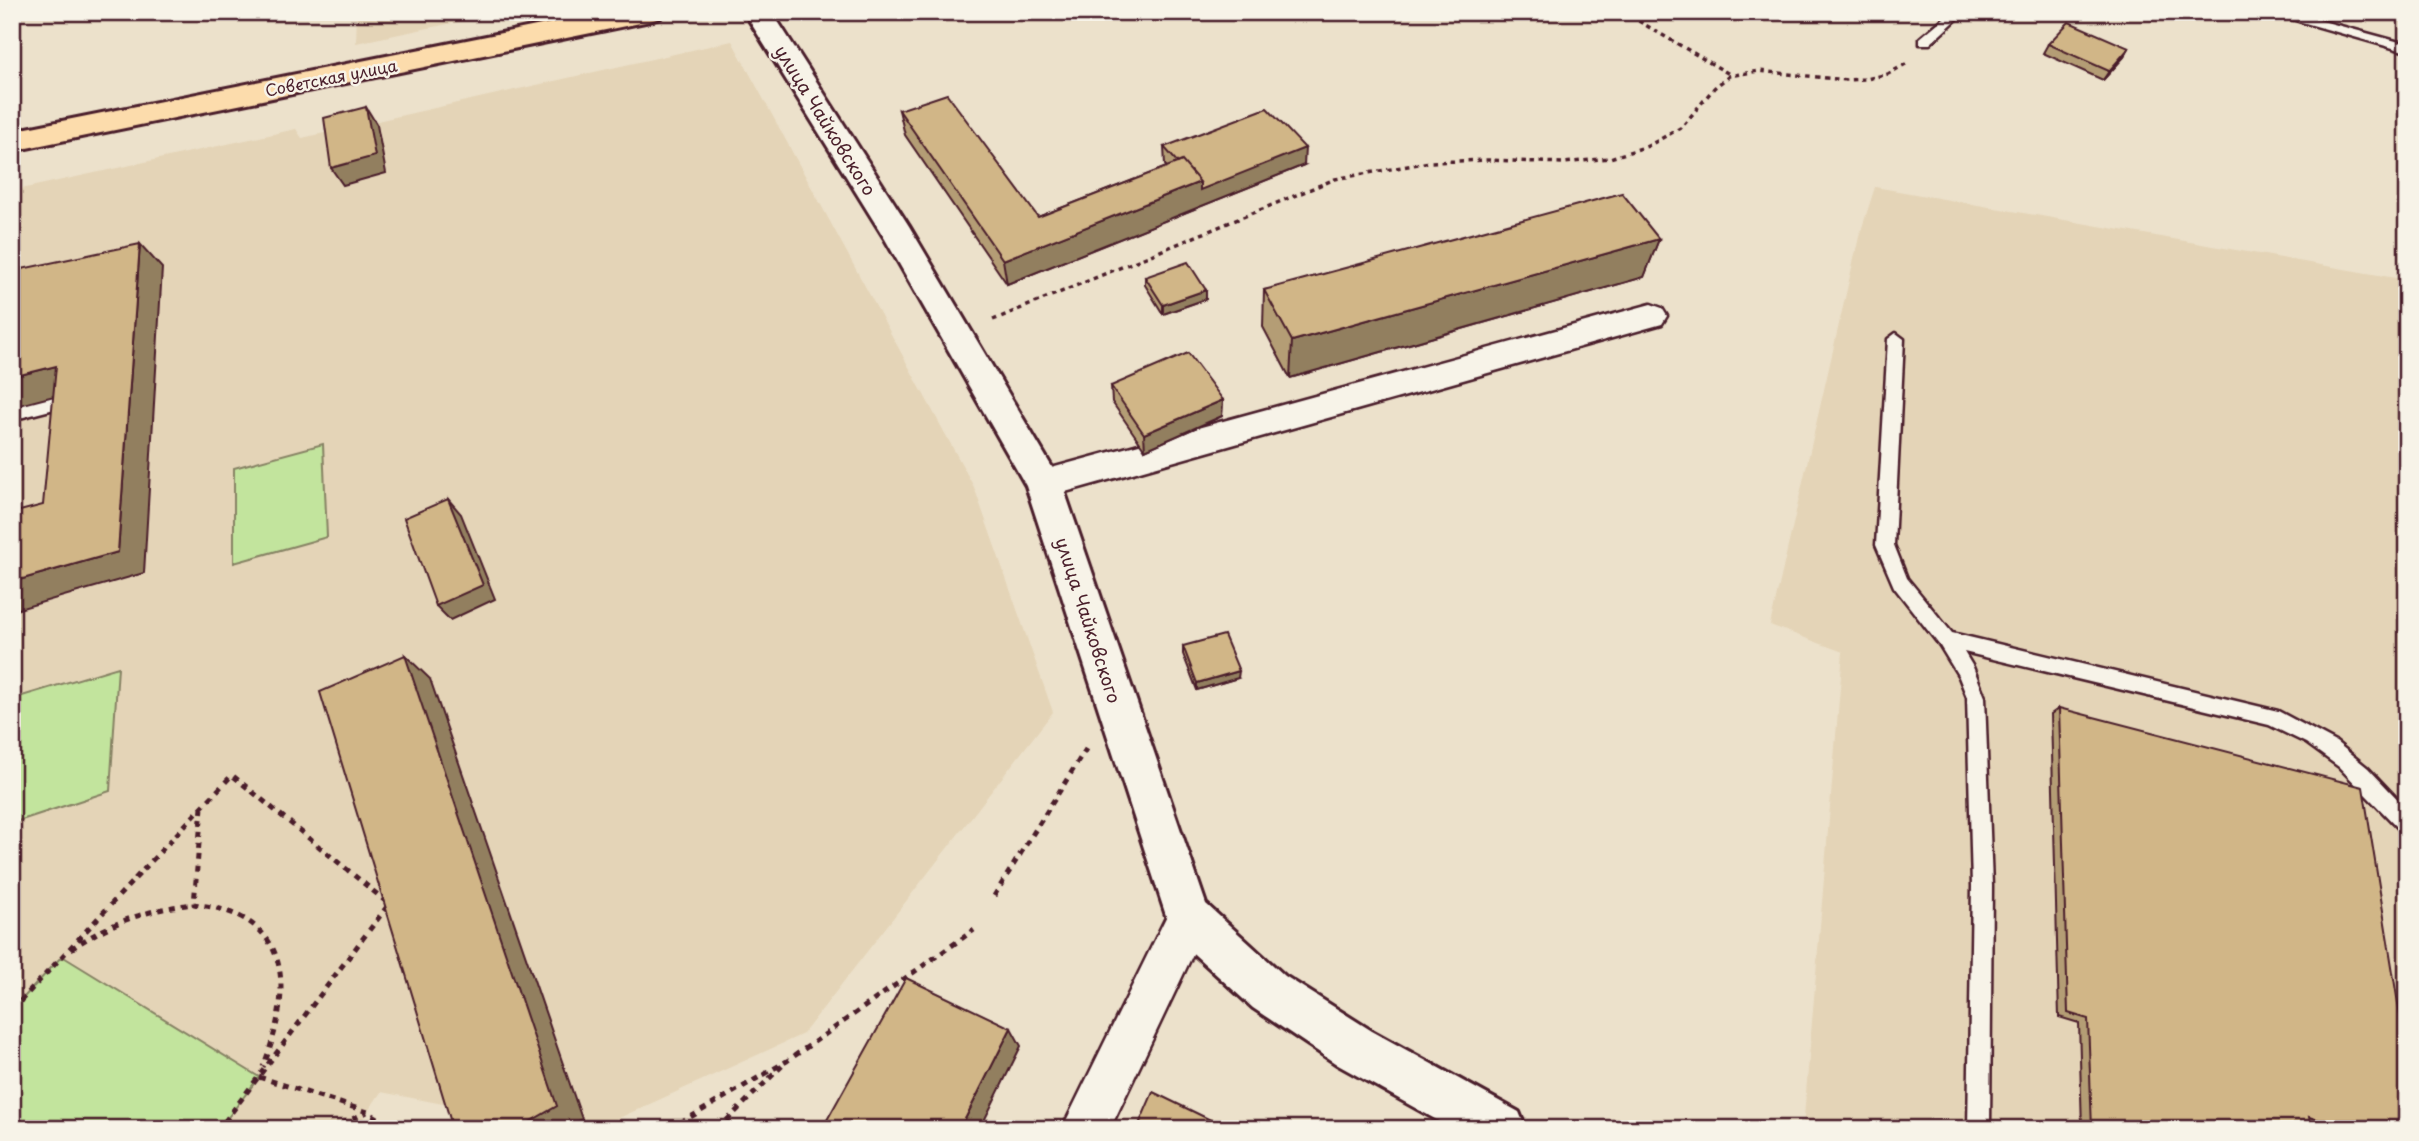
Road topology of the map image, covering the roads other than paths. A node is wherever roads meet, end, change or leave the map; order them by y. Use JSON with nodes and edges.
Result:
{"nodes":[{"id":1,"x":650,"y":12,"type":"edge"},
{"id":2,"x":758,"y":12,"type":"edge"},
{"id":3,"x":1959,"y":12,"type":"edge"},
{"id":4,"x":2273,"y":12,"type":"edge"},
{"id":5,"x":1925,"y":41,"type":"road end"},
{"id":6,"x":2407,"y":48,"type":"edge"},
{"id":7,"x":12,"y":141,"type":"edge"},
{"id":8,"x":1651,"y":316,"type":"dead end"},
{"id":9,"x":1896,"y":339,"type":"dead end"},
{"id":10,"x":12,"y":407,"type":"edge"},
{"id":11,"x":76,"y":448,"type":"edge"},
{"id":12,"x":1044,"y":484,"type":"junction"},
{"id":13,"x":1946,"y":640,"type":"junction"},
{"id":14,"x":2407,"y":823,"type":"edge"},
{"id":15,"x":1188,"y":918,"type":"junction"},
{"id":16,"x":1085,"y":1129,"type":"edge"},
{"id":17,"x":1502,"y":1129,"type":"edge"},
{"id":18,"x":1979,"y":1129,"type":"edge"}],
"edges":[{"from":1,"to":7,"type":"main road","name":"Советская улица"},
{"from":2,"to":12,"type":"street","name":"улица Чайковского"},
{"from":3,"to":5,"type":"lane"},
{"from":4,"to":6,"type":"lane"},
{"from":8,"to":12,"type":"street"},
{"from":9,"to":13,"type":"lane"},
{"from":10,"to":11,"type":"street"},
{"from":12,"to":15,"type":"street","name":"улица Чайковского"},
{"from":13,"to":14,"type":"lane"},
{"from":13,"to":18,"type":"lane"},
{"from":15,"to":16,"type":"street"},
{"from":15,"to":17,"type":"street","name":"улица Чайковского"}]}
